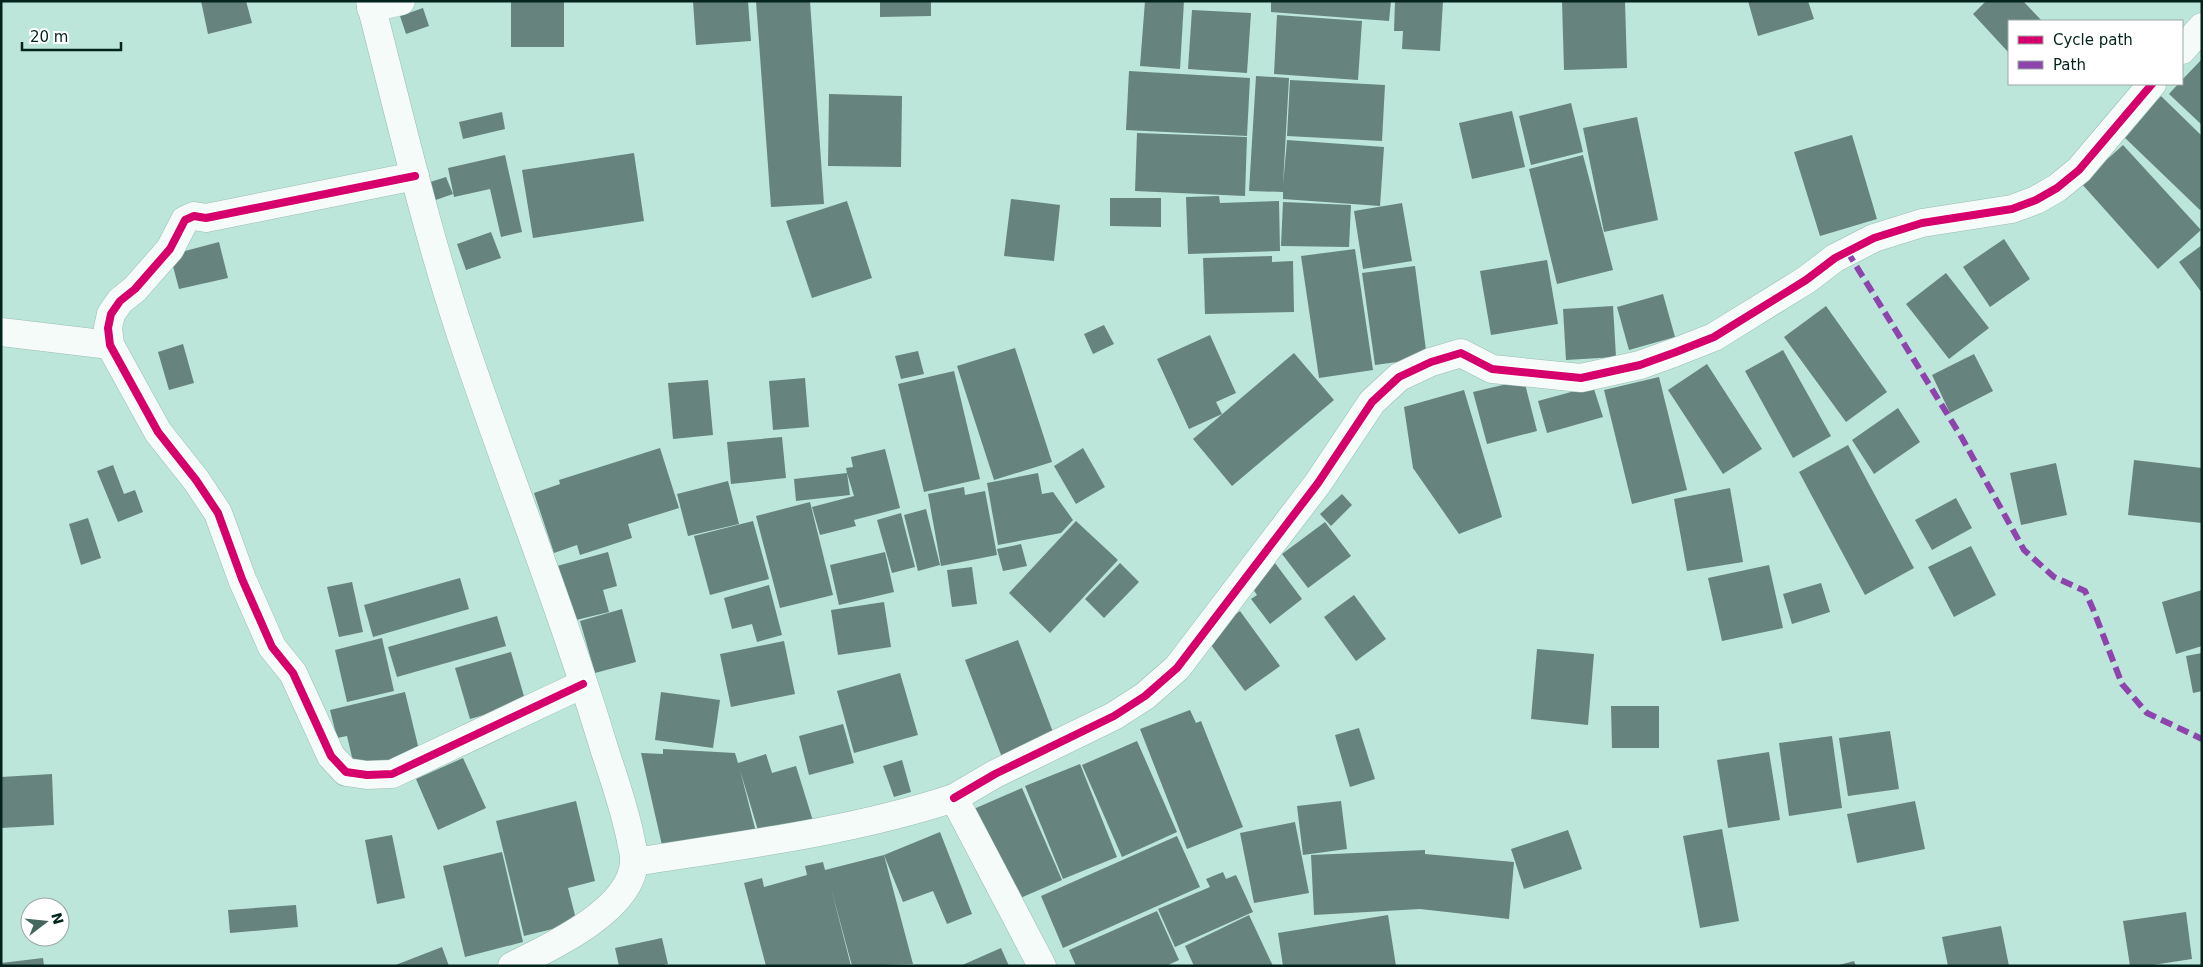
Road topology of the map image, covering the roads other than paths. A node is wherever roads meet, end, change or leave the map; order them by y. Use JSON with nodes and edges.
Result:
{"nodes":[{"id":1,"x":401,"y":1,"type":"edge"},
{"id":2,"x":370,"y":5,"type":"edge"},
{"id":3,"x":2202,"y":27,"type":"edge"},
{"id":4,"x":2183,"y":49,"type":"edge"},
{"id":5,"x":2151,"y":85,"type":"edge"},
{"id":6,"x":415,"y":176,"type":"junction"},
{"id":7,"x":1,"y":332,"type":"edge"},
{"id":8,"x":110,"y":345,"type":"junction"},
{"id":9,"x":583,"y":684,"type":"junction"},
{"id":10,"x":954,"y":798,"type":"junction"},
{"id":11,"x":634,"y":862,"type":"junction"},
{"id":12,"x":512,"y":966,"type":"edge"},
{"id":13,"x":1042,"y":966,"type":"edge"}],
"edges":[{"from":1,"to":2,"type":"street"},
{"from":2,"to":6,"type":"street"},
{"from":3,"to":4,"type":"street"},
{"from":5,"to":10,"type":"street"},
{"from":6,"to":8,"type":"street"},
{"from":6,"to":9,"type":"street"},
{"from":7,"to":8,"type":"street"},
{"from":8,"to":9,"type":"street"},
{"from":9,"to":11,"type":"street"},
{"from":10,"to":11,"type":"street"},
{"from":10,"to":13,"type":"street"},
{"from":11,"to":12,"type":"street"}]}
